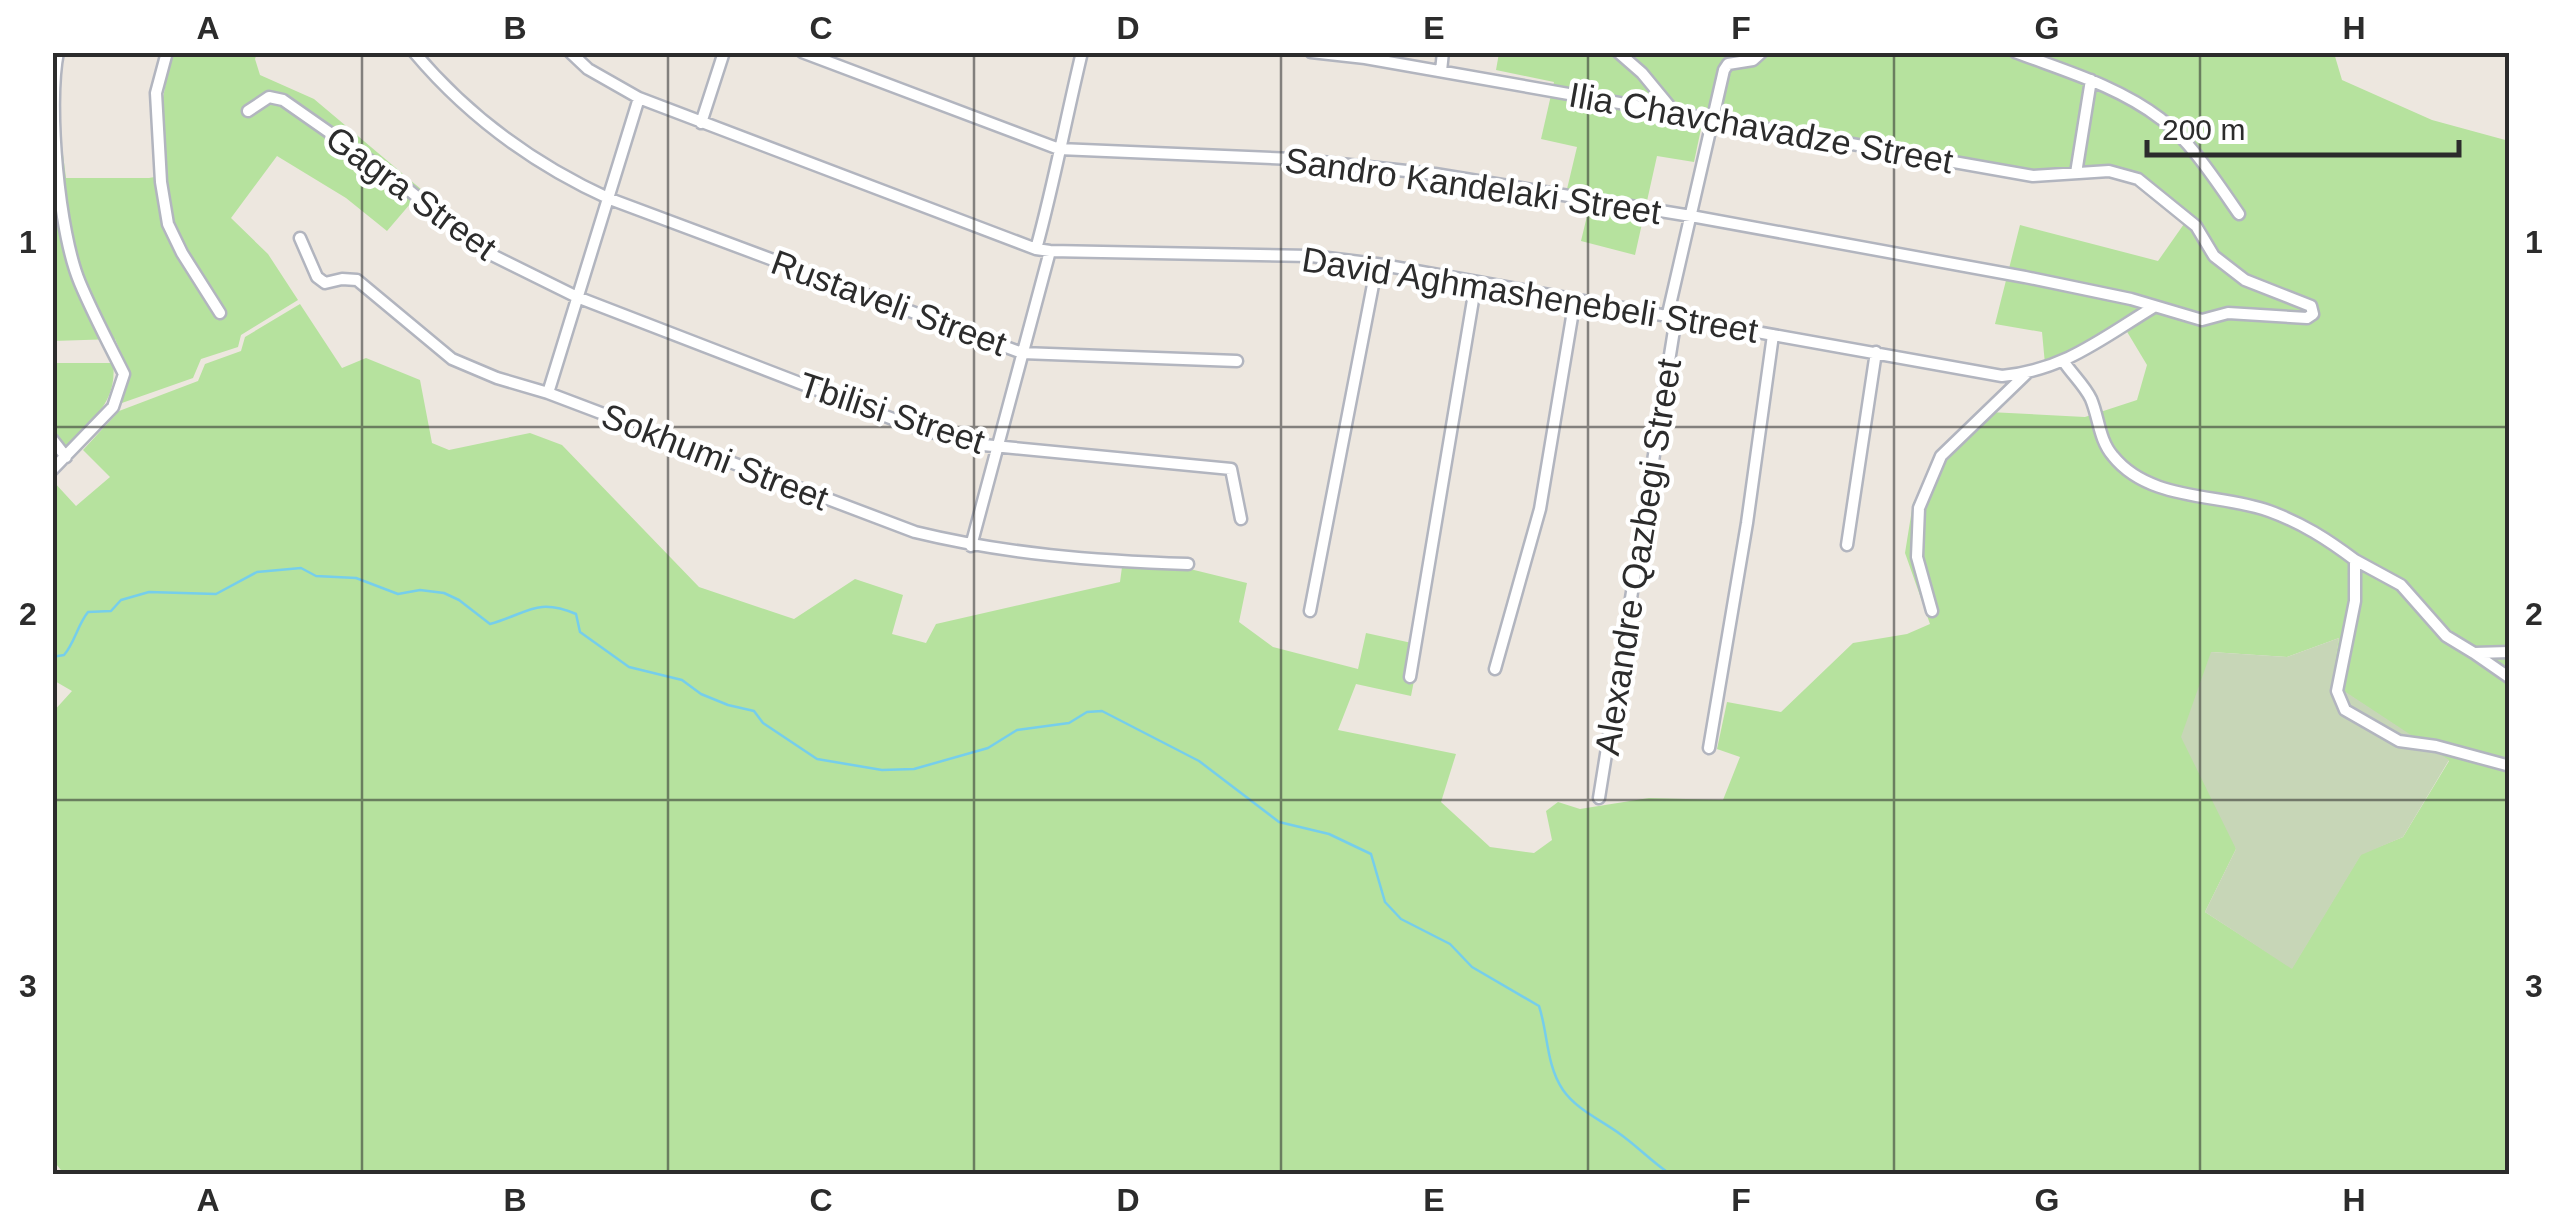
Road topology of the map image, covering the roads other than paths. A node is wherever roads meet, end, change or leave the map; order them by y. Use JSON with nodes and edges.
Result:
{"nodes":[{"id":1,"x":58,"y":52,"type":"edge"},
{"id":2,"x":167,"y":52,"type":"edge"},
{"id":3,"x":414,"y":52,"type":"edge"},
{"id":4,"x":570,"y":52,"type":"edge"},
{"id":5,"x":724,"y":52,"type":"edge"},
{"id":6,"x":802,"y":52,"type":"edge"},
{"id":7,"x":1082,"y":52,"type":"edge"},
{"id":8,"x":1311,"y":52,"type":"edge"},
{"id":9,"x":1444,"y":52,"type":"edge"},
{"id":10,"x":1618,"y":52,"type":"edge"},
{"id":11,"x":1762,"y":52,"type":"edge"},
{"id":12,"x":2014,"y":52,"type":"edge"},
{"id":13,"x":1441,"y":71,"type":"junction"},
{"id":14,"x":2091,"y":80,"type":"junction"},
{"id":15,"x":640,"y":98,"type":"junction"},
{"id":16,"x":248,"y":110,"type":"dead end"},
{"id":17,"x":1675,"y":112,"type":"junction"},
{"id":18,"x":1713,"y":118,"type":"junction"},
{"id":19,"x":702,"y":123,"type":"junction"},
{"id":20,"x":1059,"y":149,"type":"junction"},
{"id":21,"x":2076,"y":173,"type":"junction"},
{"id":22,"x":610,"y":199,"type":"junction"},
{"id":23,"x":2239,"y":214,"type":"dead end"},
{"id":24,"x":1691,"y":216,"type":"junction"},
{"id":25,"x":2196,"y":226,"type":"joint"},
{"id":26,"x":300,"y":238,"type":"dead end"},
{"id":27,"x":1036,"y":249,"type":"junction"},
{"id":28,"x":1050,"y":252,"type":"junction"},
{"id":29,"x":1377,"y":264,"type":"junction"},
{"id":30,"x":1476,"y":282,"type":"junction"},
{"id":31,"x":577,"y":297,"type":"junction"},
{"id":32,"x":1574,"y":300,"type":"junction"},
{"id":33,"x":2152,"y":308,"type":"junction"},
{"id":34,"x":220,"y":312,"type":"dead end"},
{"id":35,"x":1667,"y":318,"type":"junction"},
{"id":36,"x":1773,"y":335,"type":"junction"},
{"id":37,"x":1876,"y":352,"type":"junction"},
{"id":38,"x":1022,"y":353,"type":"junction"},
{"id":39,"x":1238,"y":360,"type":"dead end"},
{"id":40,"x":2064,"y":362,"type":"junction"},
{"id":41,"x":2027,"y":374,"type":"junction"},
{"id":42,"x":548,"y":393,"type":"junction"},
{"id":43,"x":52,"y":439,"type":"edge"},
{"id":44,"x":998,"y":449,"type":"junction"},
{"id":45,"x":66,"y":457,"type":"junction"},
{"id":46,"x":52,"y":470,"type":"edge"},
{"id":47,"x":1240,"y":519,"type":"dead end"},
{"id":48,"x":1847,"y":545,"type":"dead end"},
{"id":49,"x":971,"y":546,"type":"junction"},
{"id":50,"x":2354,"y":560,"type":"junction"},
{"id":51,"x":1188,"y":564,"type":"dead end"},
{"id":52,"x":1310,"y":611,"type":"dead end"},
{"id":53,"x":1932,"y":611,"type":"dead end"},
{"id":54,"x":2510,"y":652,"type":"edge"},
{"id":55,"x":2474,"y":653,"type":"junction"},
{"id":56,"x":1495,"y":669,"type":"dead end"},
{"id":57,"x":1410,"y":677,"type":"dead end"},
{"id":58,"x":2510,"y":678,"type":"edge"},
{"id":59,"x":1709,"y":748,"type":"dead end"},
{"id":60,"x":2510,"y":766,"type":"edge"},
{"id":61,"x":1600,"y":798,"type":"dead end"}],
"edges":[{"from":1,"to":45,"type":"street"},
{"from":2,"to":34,"type":"street"},
{"from":3,"to":22,"type":"street","name":"Rustaveli Street"},
{"from":4,"to":15,"type":"street","name":"David Aghmashenebeli Street"},
{"from":5,"to":19,"type":"street"},
{"from":6,"to":20,"type":"street","name":"Sandro Kandelaki Street"},
{"from":7,"to":20,"type":"street"},
{"from":8,"to":13,"type":"street","name":"Ilia Chavchavadze Street"},
{"from":9,"to":13,"type":"street"},
{"from":10,"to":17,"type":"street"},
{"from":11,"to":18,"type":"street","name":"Alexandre Qazbegi Street"},
{"from":12,"to":14,"type":"street"},
{"from":13,"to":17,"type":"street","name":"Ilia Chavchavadze Street"},
{"from":14,"to":21,"type":"street"},
{"from":14,"to":23,"type":"street"},
{"from":15,"to":19,"type":"street","name":"David Aghmashenebeli Street"},
{"from":15,"to":22,"type":"street"},
{"from":16,"to":31,"type":"street","name":"Gagra Street"},
{"from":17,"to":18,"type":"street","name":"Ilia Chavchavadze Street"},
{"from":18,"to":21,"type":"street","name":"Ilia Chavchavadze Street"},
{"from":18,"to":24,"type":"street","name":"Alexandre Qazbegi Street"},
{"from":19,"to":27,"type":"street","name":"David Aghmashenebeli Street"},
{"from":20,"to":24,"type":"street","name":"Sandro Kandelaki Street"},
{"from":20,"to":27,"type":"street"},
{"from":21,"to":25,"type":"street","name":"Ilia Chavchavadze Street"},
{"from":22,"to":31,"type":"street"},
{"from":22,"to":38,"type":"street","name":"Rustaveli Street"},
{"from":24,"to":33,"type":"street","name":"Sandro Kandelaki Street"},
{"from":24,"to":35,"type":"street","name":"Alexandre Qazbegi Street"},
{"from":25,"to":33,"type":"street","name":"Sandro Kandelaki Street"},
{"from":26,"to":42,"type":"street","name":"Sokhumi Street"},
{"from":27,"to":28,"type":"street","name":"David Aghmashenebeli Street"},
{"from":28,"to":29,"type":"street","name":"David Aghmashenebeli Street"},
{"from":28,"to":38,"type":"street"},
{"from":29,"to":30,"type":"street","name":"David Aghmashenebeli Street"},
{"from":29,"to":52,"type":"street"},
{"from":30,"to":32,"type":"street","name":"David Aghmashenebeli Street"},
{"from":30,"to":57,"type":"street"},
{"from":31,"to":42,"type":"street"},
{"from":31,"to":44,"type":"street","name":"Tbilisi Street"},
{"from":32,"to":35,"type":"street","name":"David Aghmashenebeli Street"},
{"from":32,"to":56,"type":"street"},
{"from":33,"to":40,"type":"street","name":"David Aghmashenebeli Street"},
{"from":35,"to":36,"type":"street","name":"David Aghmashenebeli Street"},
{"from":35,"to":61,"type":"street","name":"Alexandre Qazbegi Street"},
{"from":36,"to":37,"type":"street","name":"David Aghmashenebeli Street"},
{"from":36,"to":59,"type":"street"},
{"from":37,"to":41,"type":"street","name":"David Aghmashenebeli Street"},
{"from":37,"to":48,"type":"street"},
{"from":38,"to":39,"type":"street","name":"Rustaveli Street"},
{"from":38,"to":44,"type":"street"},
{"from":40,"to":41,"type":"street","name":"David Aghmashenebeli Street"},
{"from":40,"to":50,"type":"street"},
{"from":41,"to":53,"type":"street"},
{"from":42,"to":49,"type":"street","name":"Sokhumi Street"},
{"from":43,"to":45,"type":"street"},
{"from":44,"to":47,"type":"street","name":"Tbilisi Street"},
{"from":44,"to":49,"type":"street"},
{"from":45,"to":46,"type":"street"},
{"from":49,"to":51,"type":"street","name":"Sokhumi Street"},
{"from":50,"to":55,"type":"street"},
{"from":50,"to":60,"type":"street"},
{"from":54,"to":55,"type":"street"},
{"from":55,"to":58,"type":"street"}]}
